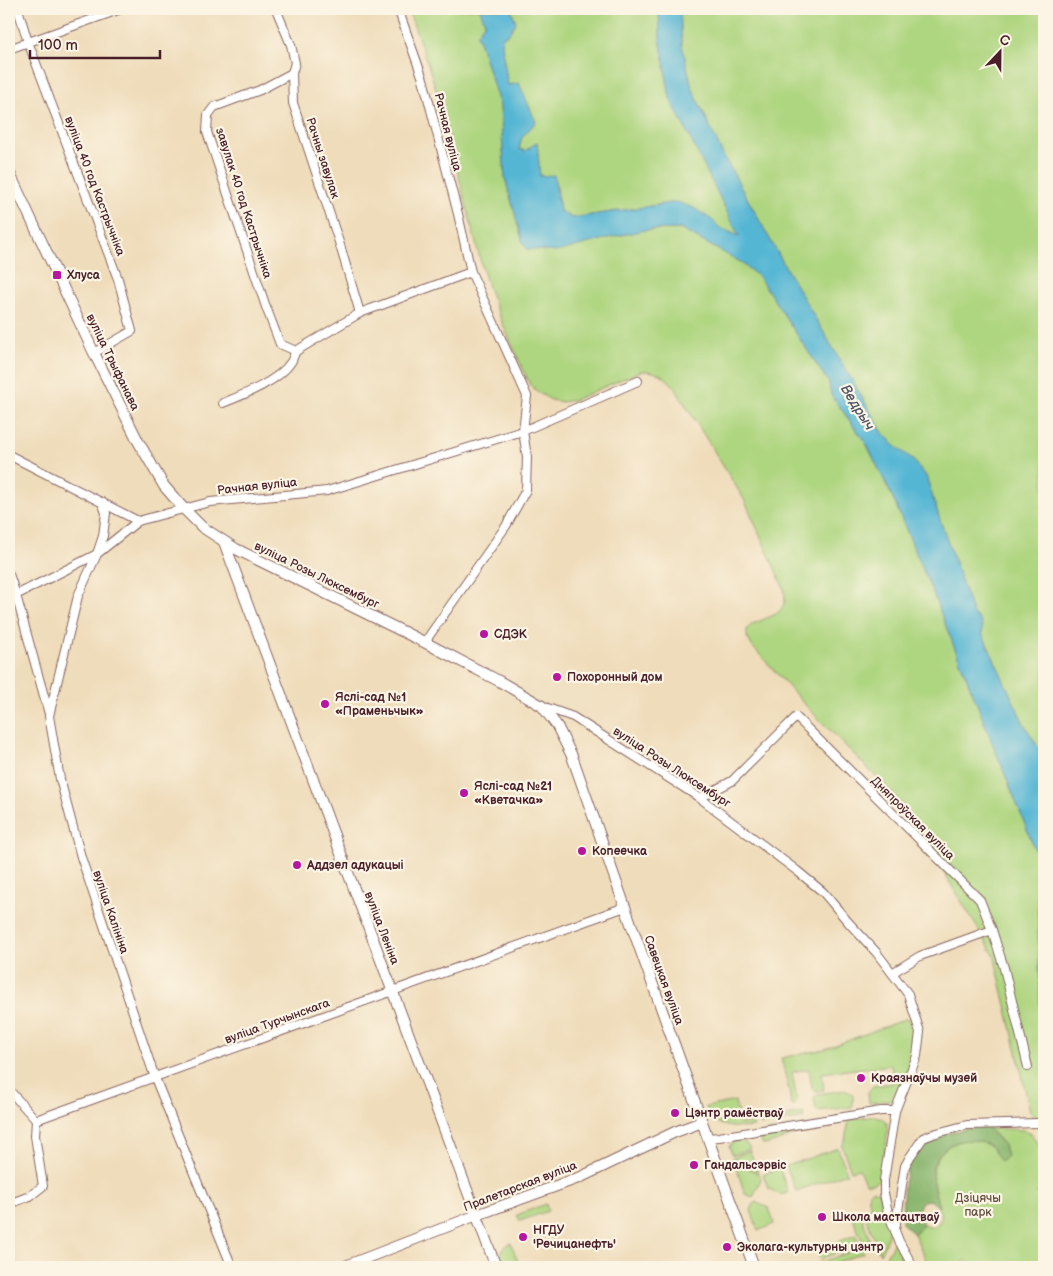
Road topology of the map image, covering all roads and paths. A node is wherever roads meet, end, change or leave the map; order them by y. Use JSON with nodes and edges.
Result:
{"nodes":[{"id":1,"x":18,"y":9,"type":"edge"},
{"id":2,"x":121,"y":9,"type":"edge"},
{"id":3,"x":276,"y":9,"type":"edge"},
{"id":4,"x":398,"y":9,"type":"edge"},
{"id":5,"x":28,"y":42,"type":"junction"},
{"id":6,"x":9,"y":49,"type":"edge"},
{"id":7,"x":292,"y":73,"type":"junction"},
{"id":8,"x":9,"y":172,"type":"edge"},
{"id":9,"x":471,"y":272,"type":"junction"},
{"id":10,"x":360,"y":313,"type":"junction"},
{"id":11,"x":296,"y":351,"type":"junction"},
{"id":12,"x":94,"y":353,"type":"junction"},
{"id":13,"x":638,"y":382,"type":"dead end"},
{"id":14,"x":223,"y":403,"type":"dead end"},
{"id":15,"x":523,"y":431,"type":"junction"},
{"id":16,"x":9,"y":455,"type":"edge"},
{"id":17,"x":102,"y":502,"type":"junction"},
{"id":18,"x":184,"y":509,"type":"junction"},
{"id":19,"x":138,"y":522,"type":"junction"},
{"id":20,"x":224,"y":542,"type":"junction"},
{"id":21,"x":97,"y":554,"type":"junction"},
{"id":22,"x":9,"y":574,"type":"edge"},
{"id":23,"x":12,"y":596,"type":"edge"},
{"id":24,"x":426,"y":643,"type":"junction"},
{"id":25,"x":542,"y":706,"type":"junction"},
{"id":26,"x":50,"y":716,"type":"junction"},
{"id":27,"x":700,"y":798,"type":"junction"},
{"id":28,"x":625,"y":907,"type":"junction"},
{"id":29,"x":992,"y":930,"type":"junction"},
{"id":30,"x":892,"y":973,"type":"junction"},
{"id":31,"x":393,"y":991,"type":"junction"},
{"id":32,"x":1028,"y":1067,"type":"dead end"},
{"id":33,"x":155,"y":1078,"type":"junction"},
{"id":34,"x":9,"y":1090,"type":"edge"},
{"id":35,"x":895,"y":1111,"type":"junction"},
{"id":36,"x":36,"y":1120,"type":"junction"},
{"id":37,"x":702,"y":1122,"type":"junction"},
{"id":38,"x":1038,"y":1124,"type":"dead end"},
{"id":39,"x":708,"y":1138,"type":"junction"},
{"id":40,"x":9,"y":1204,"type":"edge"},
{"id":41,"x":477,"y":1216,"type":"junction"},
{"id":42,"x":895,"y":1230,"type":"junction"},
{"id":43,"x":232,"y":1267,"type":"edge"},
{"id":44,"x":343,"y":1267,"type":"edge"},
{"id":45,"x":496,"y":1267,"type":"edge"},
{"id":46,"x":754,"y":1267,"type":"edge"},
{"id":47,"x":913,"y":1267,"type":"edge"}],
"edges":[{"from":1,"to":5,"type":"street","name":"вуліца 40 год Кастрычніка"},
{"from":2,"to":5,"type":"street"},
{"from":3,"to":7,"type":"street","name":"Рачны завулак"},
{"from":4,"to":9,"type":"street","name":"Рачная вуліца"},
{"from":5,"to":6,"type":"street"},
{"from":5,"to":12,"type":"street","name":"вуліца 40 год Кастрычніка"},
{"from":7,"to":10,"type":"street","name":"Рачны завулак"},
{"from":7,"to":11,"type":"street","name":"завулак 40 год Кастрычніка"},
{"from":8,"to":12,"type":"street","name":"вуліца Трыфанава"},
{"from":9,"to":10,"type":"street"},
{"from":9,"to":15,"type":"street","name":"Рачная вуліца"},
{"from":10,"to":11,"type":"street"},
{"from":11,"to":14,"type":"street"},
{"from":12,"to":18,"type":"street","name":"вуліца Трыфанава"},
{"from":13,"to":15,"type":"street","name":"Рачная вуліца"},
{"from":15,"to":18,"type":"street","name":"Рачная вуліца"},
{"from":15,"to":24,"type":"street"},
{"from":16,"to":17,"type":"street"},
{"from":17,"to":19,"type":"street"},
{"from":17,"to":21,"type":"street","name":"вуліца Калініна"},
{"from":18,"to":19,"type":"street","name":"Рачная вуліца"},
{"from":18,"to":20,"type":"street","name":"вуліца Трыфанава"},
{"from":19,"to":21,"type":"street","name":"Рачная вуліца"},
{"from":20,"to":24,"type":"street","name":"вуліца Розы Люксембург"},
{"from":20,"to":31,"type":"street","name":"вуліца Леніна"},
{"from":21,"to":23,"type":"street","name":"Рачная вуліца"},
{"from":21,"to":26,"type":"street","name":"вуліца Калініна"},
{"from":22,"to":23,"type":"street"},
{"from":23,"to":26,"type":"street"},
{"from":24,"to":25,"type":"street","name":"вуліца Розы Люксембург"},
{"from":25,"to":27,"type":"street","name":"вуліца Розы Люксембург"},
{"from":25,"to":28,"type":"street","name":"Савецкая вуліца"},
{"from":26,"to":33,"type":"street","name":"вуліца Калініна"},
{"from":27,"to":29,"type":"street","name":"Дняпроўская вуліца"},
{"from":27,"to":30,"type":"street","name":"вуліца Розы Люксембург"},
{"from":28,"to":31,"type":"street","name":"вуліца Турчынскага"},
{"from":28,"to":37,"type":"street","name":"Савецкая вуліца"},
{"from":29,"to":30,"type":"street"},
{"from":29,"to":32,"type":"street","name":"Дняпроўская вуліца"},
{"from":30,"to":35,"type":"street","name":"вуліца Розы Люксембург"},
{"from":31,"to":33,"type":"street","name":"вуліца Турчынскага"},
{"from":31,"to":41,"type":"street","name":"вуліца Леніна"},
{"from":33,"to":36,"type":"street","name":"вуліца Турчынскага"},
{"from":33,"to":43,"type":"street","name":"вуліца Калініна"},
{"from":34,"to":36,"type":"street"},
{"from":35,"to":39,"type":"street"},
{"from":35,"to":42,"type":"street","name":"вуліца Розы Люксембург"},
{"from":36,"to":40,"type":"street"},
{"from":37,"to":39,"type":"street","name":"Савецкая вуліца"},
{"from":37,"to":41,"type":"street","name":"Пралетарская вуліца"},
{"from":38,"to":42,"type":"street"},
{"from":39,"to":46,"type":"street","name":"Савецкая вуліца"},
{"from":41,"to":44,"type":"street","name":"Пралетарская вуліца"},
{"from":41,"to":45,"type":"street","name":"вуліца Леніна"},
{"from":42,"to":47,"type":"street","name":"вуліца Розы Люксембург"}]}
